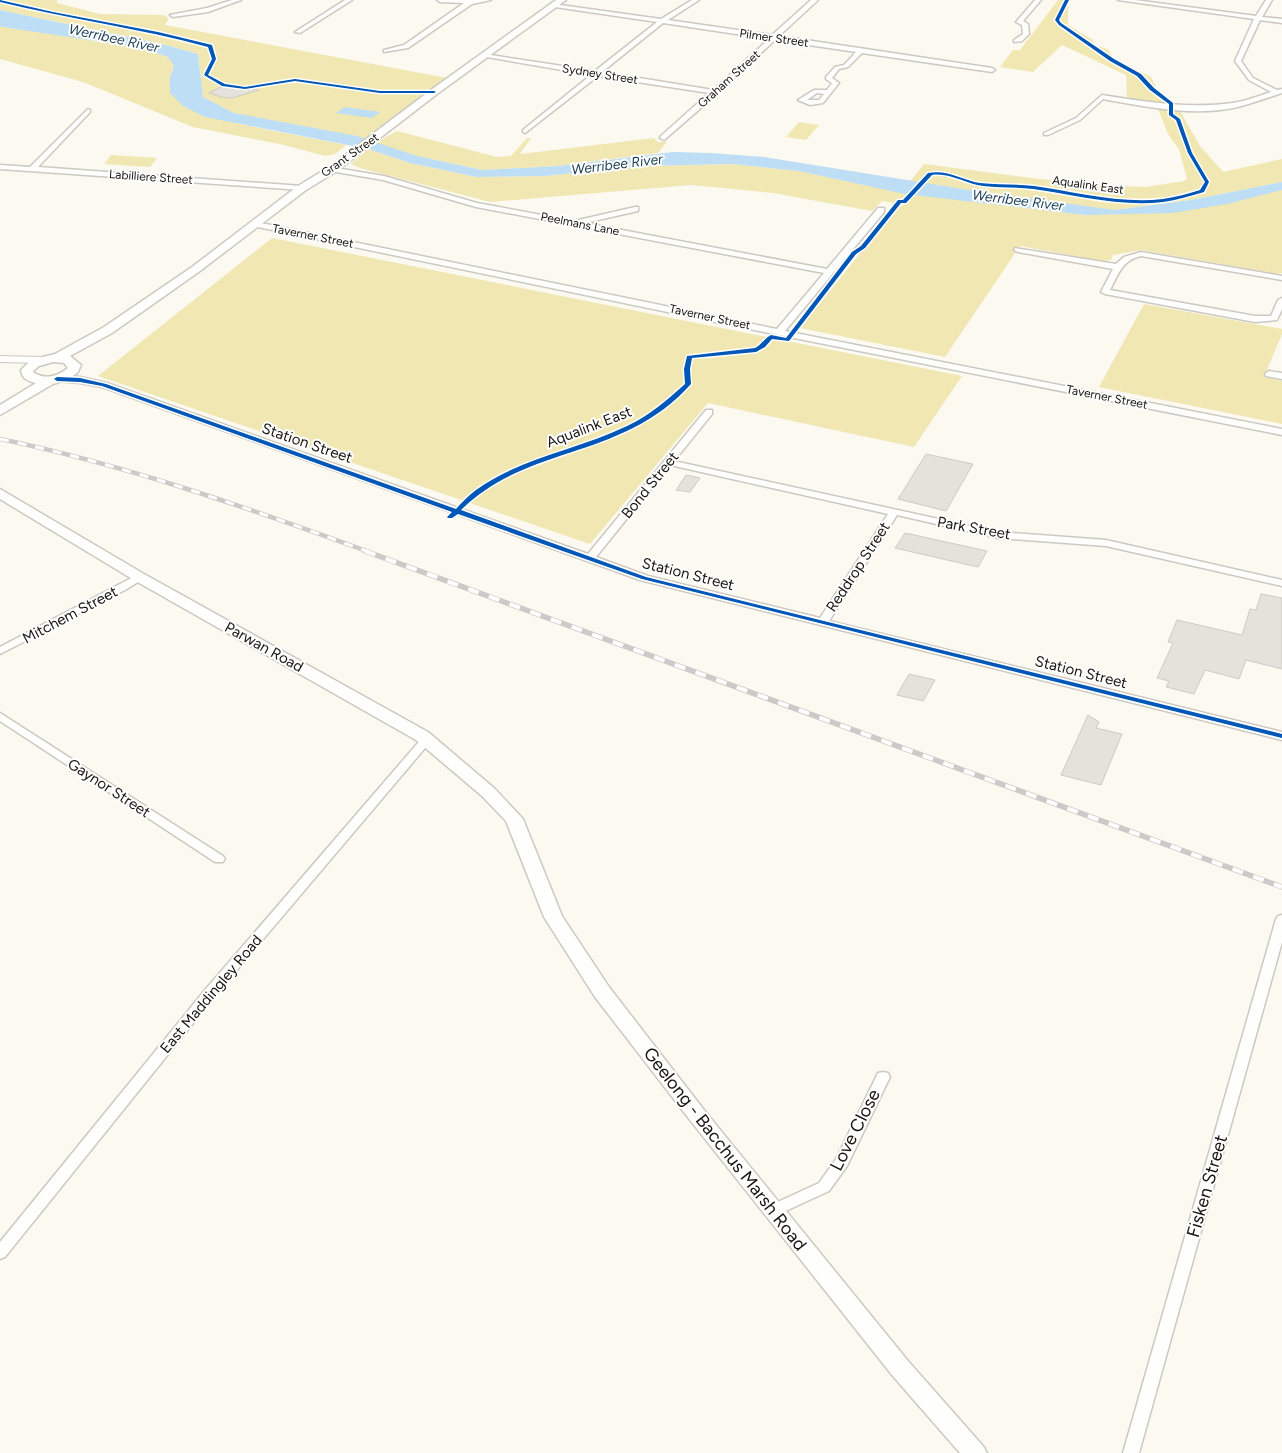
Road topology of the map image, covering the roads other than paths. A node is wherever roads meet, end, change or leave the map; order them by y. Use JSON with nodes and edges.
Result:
{"nodes":[{"id":1,"x":238,"y":0,"type":"edge"},
{"id":2,"x":349,"y":0,"type":"edge"},
{"id":3,"x":440,"y":0,"type":"edge"},
{"id":4,"x":488,"y":0,"type":"edge"},
{"id":5,"x":696,"y":0,"type":"edge"},
{"id":6,"x":815,"y":0,"type":"edge"},
{"id":7,"x":1038,"y":0,"type":"edge"},
{"id":8,"x":1121,"y":0,"type":"edge"},
{"id":9,"x":1269,"y":0,"type":"edge"},
{"id":10,"x":560,"y":1,"type":"edge"},
{"id":11,"x":470,"y":2,"type":"junction"},
{"id":12,"x":173,"y":15,"type":"dead end"},
{"id":13,"x":1256,"y":18,"type":"junction"},
{"id":14,"x":662,"y":21,"type":"junction"},
{"id":15,"x":1282,"y":21,"type":"edge"},
{"id":16,"x":298,"y":32,"type":"dead end"},
{"id":17,"x":774,"y":38,"type":"junction"},
{"id":18,"x":1016,"y":41,"type":"dead end"},
{"id":19,"x":386,"y":51,"type":"dead end"},
{"id":20,"x":860,"y":51,"type":"junction"},
{"id":21,"x":484,"y":56,"type":"junction"},
{"id":22,"x":992,"y":70,"type":"dead end"},
{"id":23,"x":598,"y":73,"type":"junction"},
{"id":24,"x":1278,"y":91,"type":"edge"},
{"id":25,"x":716,"y":92,"type":"junction"},
{"id":26,"x":829,"y":92,"type":"dead end"},
{"id":27,"x":88,"y":111,"type":"dead end"},
{"id":28,"x":525,"y":131,"type":"dead end"},
{"id":29,"x":1046,"y":134,"type":"dead end"},
{"id":30,"x":664,"y":138,"type":"dead end"},
{"id":31,"x":0,"y":167,"type":"edge"},
{"id":32,"x":32,"y":169,"type":"junction"},
{"id":33,"x":333,"y":169,"type":"junction"},
{"id":34,"x":302,"y":188,"type":"junction"},
{"id":35,"x":635,"y":209,"type":"dead end"},
{"id":36,"x":881,"y":210,"type":"dead end"},
{"id":37,"x":256,"y":224,"type":"junction"},
{"id":38,"x":576,"y":224,"type":"junction"},
{"id":39,"x":1018,"y":250,"type":"dead end"},
{"id":40,"x":1118,"y":267,"type":"junction"},
{"id":41,"x":830,"y":272,"type":"junction"},
{"id":42,"x":1282,"y":278,"type":"edge"},
{"id":43,"x":1282,"y":300,"type":"edge"},
{"id":44,"x":137,"y":310,"type":"junction"},
{"id":45,"x":779,"y":332,"type":"junction"},
{"id":46,"x":58,"y":358,"type":"junction"},
{"id":47,"x":0,"y":359,"type":"edge"},
{"id":48,"x":42,"y":360,"type":"junction"},
{"id":49,"x":0,"y":364,"type":"edge"},
{"id":50,"x":74,"y":367,"type":"junction"},
{"id":51,"x":1268,"y":374,"type":"dead end"},
{"id":52,"x":30,"y":376,"type":"junction"},
{"id":53,"x":1282,"y":376,"type":"edge"},
{"id":54,"x":53,"y":380,"type":"junction"},
{"id":55,"x":104,"y":385,"type":"junction"},
{"id":56,"x":0,"y":409,"type":"edge"},
{"id":57,"x":709,"y":412,"type":"dead end"},
{"id":58,"x":1282,"y":432,"type":"edge"},
{"id":59,"x":668,"y":462,"type":"junction"},
{"id":60,"x":0,"y":493,"type":"edge"},
{"id":61,"x":894,"y":512,"type":"junction"},
{"id":62,"x":590,"y":558,"type":"junction"},
{"id":63,"x":139,"y":577,"type":"junction"},
{"id":64,"x":1282,"y":583,"type":"edge"},
{"id":65,"x":823,"y":622,"type":"junction"},
{"id":66,"x":0,"y":651,"type":"edge"},
{"id":67,"x":0,"y":716,"type":"edge"},
{"id":68,"x":1282,"y":736,"type":"edge"},
{"id":69,"x":427,"y":739,"type":"junction"},
{"id":70,"x":514,"y":819,"type":"joint"},
{"id":71,"x":219,"y":859,"type":"dead end"},
{"id":72,"x":1282,"y":919,"type":"edge"},
{"id":73,"x":883,"y":1077,"type":"dead end"},
{"id":74,"x":774,"y":1210,"type":"junction"},
{"id":75,"x":0,"y":1253,"type":"edge"},
{"id":76,"x":975,"y":1453,"type":"edge"},
{"id":77,"x":1131,"y":1453,"type":"edge"}],
"edges":[{"from":1,"to":12,"type":"street"},
{"from":2,"to":16,"type":"street"},
{"from":3,"to":11,"type":"street"},
{"from":4,"to":11,"type":"street"},
{"from":5,"to":14,"type":"street"},
{"from":6,"to":17,"type":"street","name":"Graham Street"},
{"from":7,"to":18,"type":"street"},
{"from":8,"to":13,"type":"street"},
{"from":9,"to":13,"type":"street"},
{"from":10,"to":14,"type":"street","name":"Pilmer Street"},
{"from":10,"to":21,"type":"main road","name":"Grant Street"},
{"from":11,"to":19,"type":"street"},
{"from":13,"to":15,"type":"street"},
{"from":13,"to":24,"type":"street"},
{"from":14,"to":17,"type":"street","name":"Pilmer Street"},
{"from":14,"to":23,"type":"street"},
{"from":17,"to":20,"type":"street","name":"Pilmer Street"},
{"from":17,"to":25,"type":"street","name":"Graham Street"},
{"from":20,"to":22,"type":"street","name":"Pilmer Street"},
{"from":20,"to":26,"type":"street"},
{"from":21,"to":23,"type":"street","name":"Sydney Street"},
{"from":21,"to":33,"type":"main road","name":"Grant Street"},
{"from":23,"to":25,"type":"street","name":"Sydney Street"},
{"from":23,"to":28,"type":"street"},
{"from":24,"to":29,"type":"street"},
{"from":25,"to":30,"type":"street","name":"Graham Street"},
{"from":27,"to":32,"type":"street"},
{"from":31,"to":32,"type":"street","name":"Labilliere Street"},
{"from":32,"to":34,"type":"street","name":"Labilliere Street"},
{"from":33,"to":34,"type":"main road","name":"Grant Street"},
{"from":33,"to":38,"type":"street","name":"Peelmans Lane"},
{"from":34,"to":37,"type":"main road","name":"Grant Street"},
{"from":35,"to":38,"type":"street"},
{"from":36,"to":41,"type":"street"},
{"from":37,"to":44,"type":"main road","name":"Grant Street"},
{"from":37,"to":45,"type":"street","name":"Taverner Street"},
{"from":38,"to":41,"type":"street","name":"Peelmans Lane"},
{"from":39,"to":40,"type":"street"},
{"from":40,"to":42,"type":"street"},
{"from":40,"to":43,"type":"street"},
{"from":41,"to":45,"type":"street"},
{"from":44,"to":46,"type":"main road","name":"Grant Street"},
{"from":44,"to":50,"type":"main road","name":"Grant Street"},
{"from":45,"to":58,"type":"street","name":"Taverner Street"},
{"from":46,"to":48,"type":"main road"},
{"from":46,"to":50,"type":"main road"},
{"from":47,"to":48,"type":"street"},
{"from":48,"to":52,"type":"main road"},
{"from":49,"to":52,"type":"street"},
{"from":50,"to":54,"type":"main road","name":"Grant Street"},
{"from":50,"to":55,"type":"street","name":"Station Street"},
{"from":51,"to":53,"type":"street"},
{"from":52,"to":54,"type":"main road"},
{"from":52,"to":56,"type":"main road"},
{"from":54,"to":55,"type":"street","name":"Station Street"},
{"from":54,"to":56,"type":"main road"},
{"from":55,"to":62,"type":"street","name":"Station Street"},
{"from":57,"to":59,"type":"street","name":"Bond Street"},
{"from":59,"to":61,"type":"street","name":"Park Street"},
{"from":59,"to":62,"type":"street","name":"Bond Street"},
{"from":60,"to":63,"type":"main road","name":"Parwan Road"},
{"from":61,"to":64,"type":"street","name":"Park Street"},
{"from":61,"to":65,"type":"street","name":"Reddrop Street"},
{"from":62,"to":65,"type":"street","name":"Station Street"},
{"from":63,"to":66,"type":"street","name":"Mitchem Street"},
{"from":63,"to":69,"type":"main road","name":"Parwan Road"},
{"from":65,"to":68,"type":"street","name":"Station Street"},
{"from":67,"to":71,"type":"street","name":"Gaynor Street"},
{"from":69,"to":70,"type":"main road","name":"Parwan Road"},
{"from":69,"to":75,"type":"street","name":"East Maddingley Road"},
{"from":70,"to":74,"type":"main road","name":"Geelong - Bacchus Marsh Road"},
{"from":72,"to":77,"type":"street","name":"Fisken Street"},
{"from":73,"to":74,"type":"street","name":"Love Close"},
{"from":74,"to":76,"type":"main road","name":"Geelong - Bacchus Marsh Road"}]}
